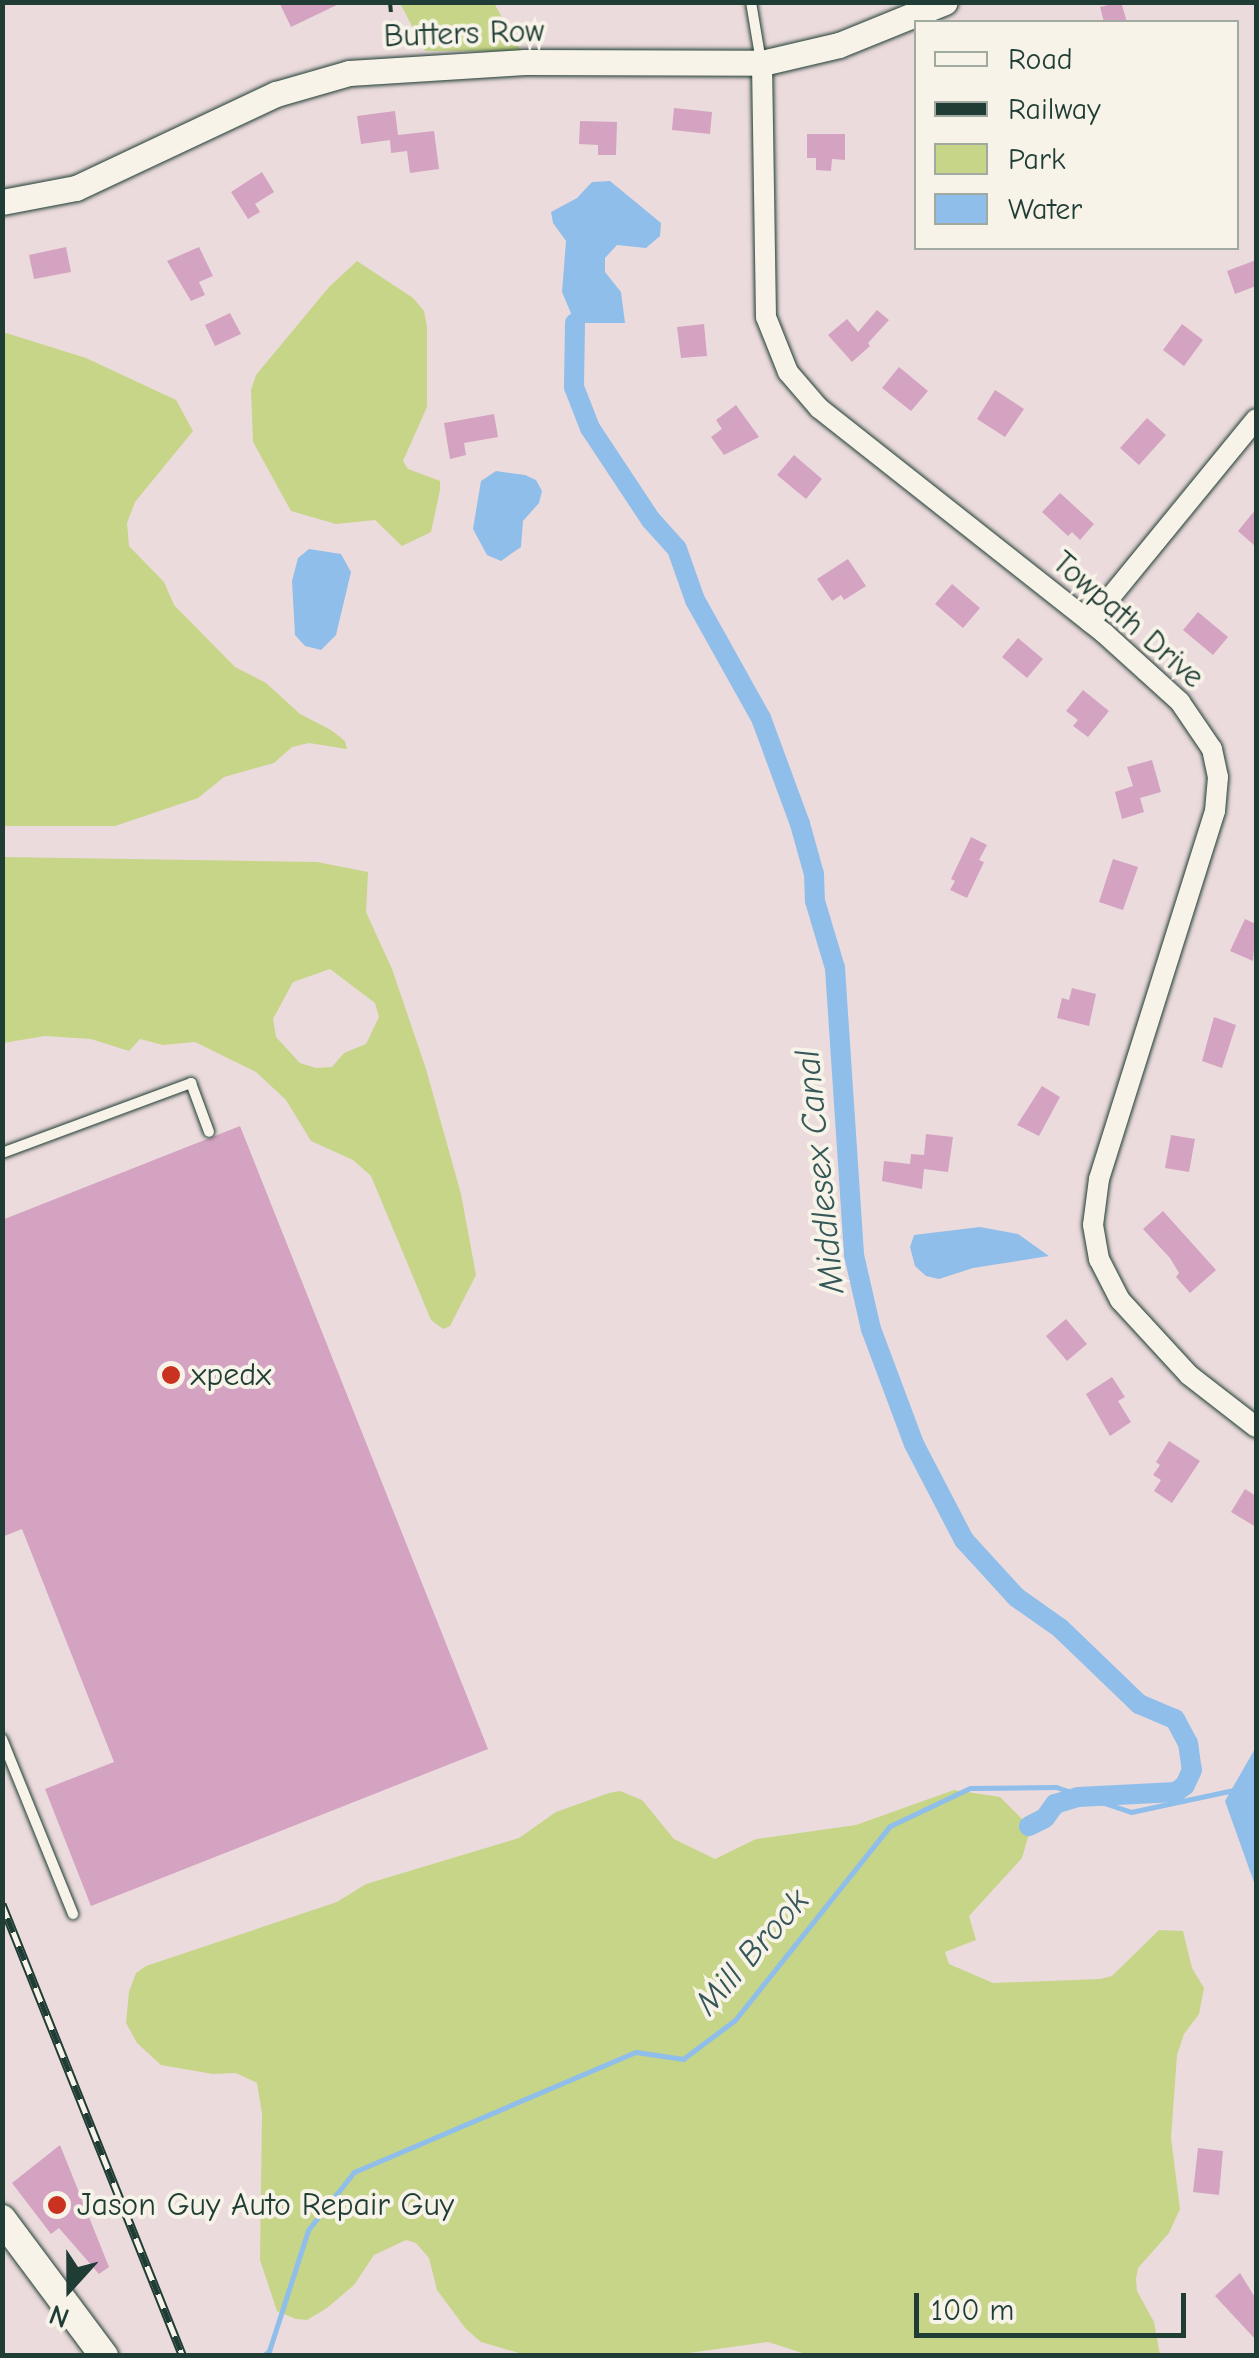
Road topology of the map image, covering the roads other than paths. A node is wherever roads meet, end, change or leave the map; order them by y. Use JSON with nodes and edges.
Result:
{"nodes":[{"id":1,"x":751,"y":2,"type":"edge"},
{"id":2,"x":945,"y":2,"type":"edge"},
{"id":3,"x":762,"y":64,"type":"junction"},
{"id":4,"x":2,"y":202,"type":"edge"},
{"id":5,"x":1256,"y":419,"type":"edge"},
{"id":6,"x":1090,"y":622,"type":"junction"},
{"id":7,"x":209,"y":1132,"type":"dead end"},
{"id":8,"x":2,"y":1153,"type":"edge"},
{"id":9,"x":1256,"y":1428,"type":"edge"},
{"id":10,"x":2,"y":1738,"type":"edge"},
{"id":11,"x":74,"y":1914,"type":"dead end"},
{"id":12,"x":5,"y":2227,"type":"edge"},
{"id":13,"x":104,"y":2356,"type":"edge"}],
"edges":[{"from":1,"to":3,"type":"lane"},
{"from":2,"to":3,"type":"street","name":"Butters Row"},
{"from":3,"to":4,"type":"street","name":"Butters Row"},
{"from":3,"to":6,"type":"street","name":"Towpath Drive"},
{"from":5,"to":6,"type":"street"},
{"from":6,"to":9,"type":"street","name":"Towpath Drive"},
{"from":7,"to":8,"type":"lane"},
{"from":10,"to":11,"type":"lane"},
{"from":12,"to":13,"type":"main road"}]}
